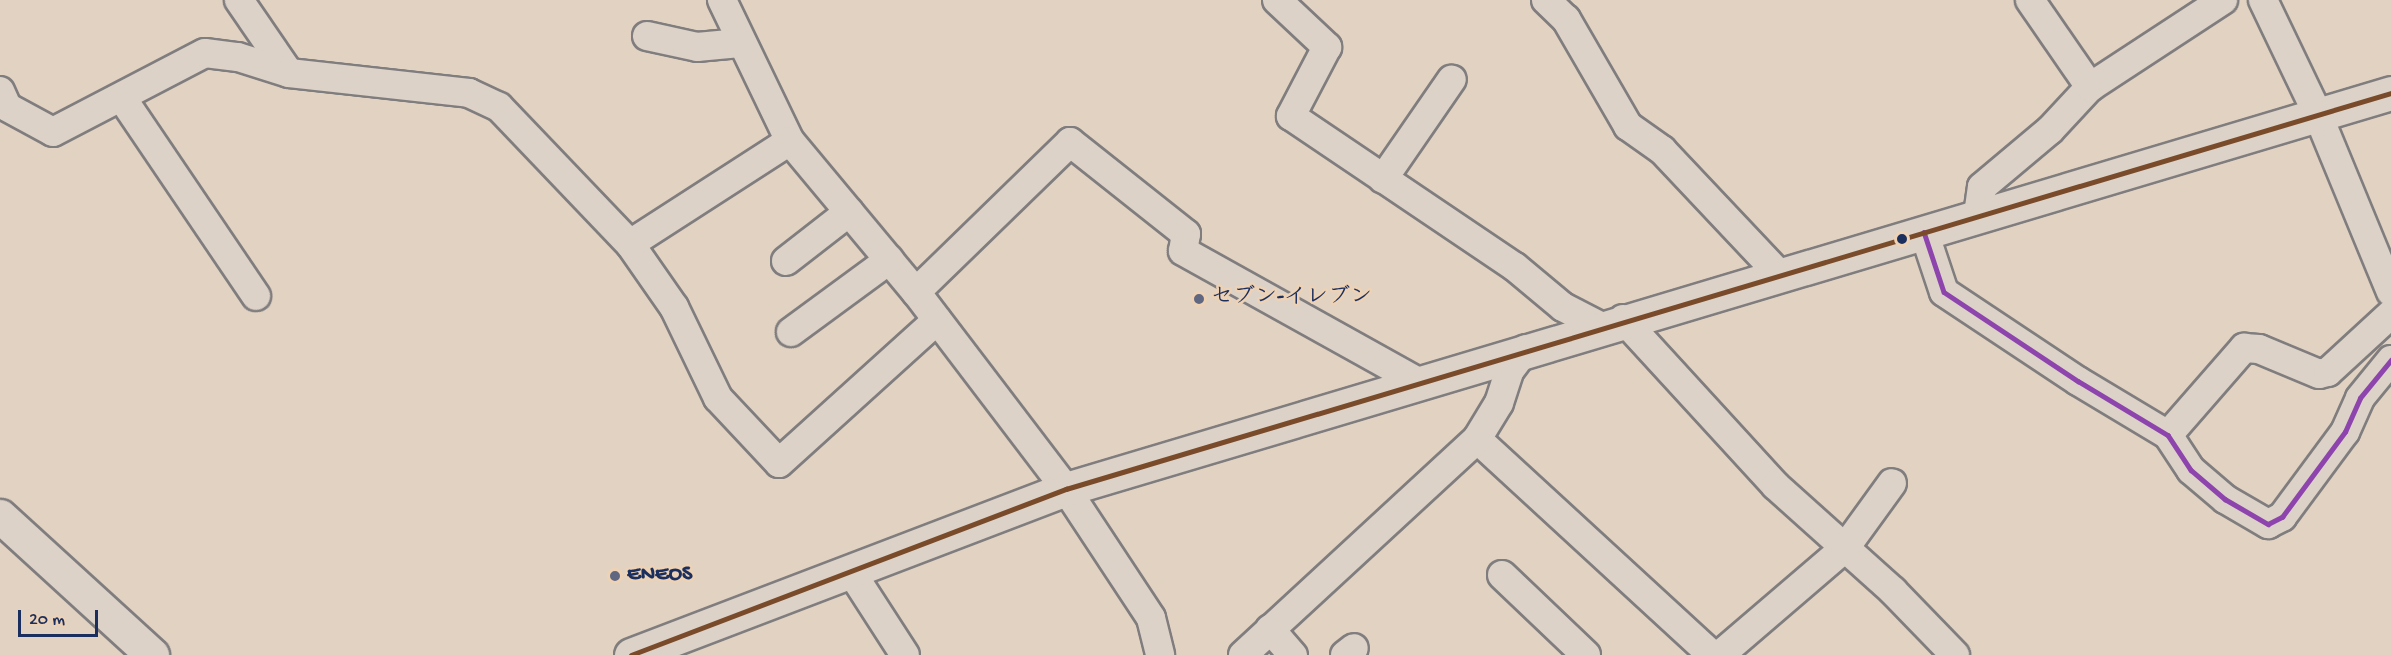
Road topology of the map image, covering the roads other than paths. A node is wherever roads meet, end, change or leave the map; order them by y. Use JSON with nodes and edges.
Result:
{"nodes":[{"id":1,"x":239,"y":0,"type":"edge"},
{"id":2,"x":722,"y":0,"type":"edge"},
{"id":3,"x":1277,"y":0,"type":"edge"},
{"id":4,"x":1546,"y":0,"type":"edge"},
{"id":5,"x":2030,"y":0,"type":"edge"},
{"id":6,"x":2223,"y":0,"type":"edge"},
{"id":7,"x":2263,"y":0,"type":"edge"},
{"id":8,"x":647,"y":36,"type":"dead end"},
{"id":9,"x":740,"y":43,"type":"junction"},
{"id":10,"x":289,"y":73,"type":"junction"},
{"id":11,"x":1452,"y":79,"type":"dead end"},
{"id":12,"x":2090,"y":87,"type":"junction"},
{"id":13,"x":0,"y":92,"type":"edge"},
{"id":14,"x":2391,"y":93,"type":"edge"},
{"id":15,"x":122,"y":98,"type":"junction"},
{"id":16,"x":2319,"y":114,"type":"junction"},
{"id":17,"x":790,"y":141,"type":"junction"},
{"id":18,"x":1383,"y":179,"type":"junction"},
{"id":19,"x":849,"y":212,"type":"junction"},
{"id":20,"x":1978,"y":215,"type":"junction"},
{"id":21,"x":1924,"y":232,"type":"junction"},
{"id":22,"x":630,"y":244,"type":"junction"},
{"id":23,"x":889,"y":260,"type":"junction"},
{"id":24,"x":786,"y":261,"type":"dead end"},
{"id":25,"x":1779,"y":274,"type":"junction"},
{"id":26,"x":916,"y":292,"type":"junction"},
{"id":27,"x":2391,"y":292,"type":"edge"},
{"id":28,"x":255,"y":296,"type":"dead end"},
{"id":29,"x":2391,"y":314,"type":"edge"},
{"id":30,"x":937,"y":320,"type":"junction"},
{"id":31,"x":1611,"y":323,"type":"junction"},
{"id":32,"x":791,"y":332,"type":"dead end"},
{"id":33,"x":1526,"y":349,"type":"junction"},
{"id":34,"x":2391,"y":360,"type":"edge"},
{"id":35,"x":1418,"y":382,"type":"junction"},
{"id":36,"x":2168,"y":435,"type":"junction"},
{"id":37,"x":1477,"y":439,"type":"junction"},
{"id":38,"x":1892,"y":483,"type":"dead end"},
{"id":39,"x":1066,"y":489,"type":"junction"},
{"id":40,"x":1,"y":519,"type":"edge"},
{"id":41,"x":1845,"y":548,"type":"junction"},
{"id":42,"x":850,"y":570,"type":"junction"},
{"id":43,"x":1502,"y":575,"type":"dead end"},
{"id":44,"x":1270,"y":629,"type":"junction"},
{"id":45,"x":152,"y":655,"type":"edge"},
{"id":46,"x":631,"y":655,"type":"edge"},
{"id":47,"x":905,"y":655,"type":"edge"},
{"id":48,"x":1160,"y":655,"type":"edge"},
{"id":49,"x":1243,"y":655,"type":"edge"},
{"id":50,"x":1293,"y":655,"type":"edge"},
{"id":51,"x":1586,"y":655,"type":"edge"},
{"id":52,"x":1712,"y":655,"type":"edge"},
{"id":53,"x":1720,"y":655,"type":"edge"},
{"id":54,"x":1955,"y":655,"type":"edge"}],
"edges":[{"from":1,"to":10,"type":"street"},
{"from":2,"to":9,"type":"street"},
{"from":3,"to":18,"type":"street"},
{"from":4,"to":25,"type":"street"},
{"from":5,"to":12,"type":"street"},
{"from":6,"to":12,"type":"street"},
{"from":7,"to":16,"type":"street"},
{"from":8,"to":9,"type":"street"},
{"from":9,"to":17,"type":"street"},
{"from":10,"to":15,"type":"street"},
{"from":10,"to":22,"type":"street"},
{"from":11,"to":18,"type":"street"},
{"from":12,"to":20,"type":"street"},
{"from":13,"to":15,"type":"street"},
{"from":14,"to":16,"type":"main road"},
{"from":15,"to":28,"type":"street"},
{"from":16,"to":20,"type":"main road"},
{"from":16,"to":27,"type":"street"},
{"from":17,"to":19,"type":"street"},
{"from":17,"to":22,"type":"street"},
{"from":18,"to":31,"type":"street"},
{"from":19,"to":23,"type":"street"},
{"from":19,"to":24,"type":"street"},
{"from":20,"to":21,"type":"main road"},
{"from":21,"to":25,"type":"main road"},
{"from":21,"to":36,"type":"street"},
{"from":22,"to":30,"type":"street"},
{"from":23,"to":26,"type":"street"},
{"from":23,"to":32,"type":"street"},
{"from":25,"to":31,"type":"main road"},
{"from":26,"to":30,"type":"street"},
{"from":26,"to":35,"type":"street"},
{"from":29,"to":36,"type":"street"},
{"from":30,"to":39,"type":"street"},
{"from":31,"to":33,"type":"main road"},
{"from":31,"to":41,"type":"street"},
{"from":33,"to":35,"type":"main road"},
{"from":33,"to":37,"type":"street"},
{"from":34,"to":36,"type":"street"},
{"from":35,"to":39,"type":"main road"},
{"from":37,"to":44,"type":"street"},
{"from":37,"to":52,"type":"street"},
{"from":38,"to":41,"type":"street"},
{"from":39,"to":42,"type":"main road"},
{"from":39,"to":48,"type":"street"},
{"from":40,"to":45,"type":"main road"},
{"from":41,"to":53,"type":"street"},
{"from":41,"to":54,"type":"street"},
{"from":42,"to":46,"type":"main road"},
{"from":42,"to":47,"type":"street"},
{"from":43,"to":51,"type":"street"},
{"from":44,"to":49,"type":"street"},
{"from":44,"to":50,"type":"street"}]}
